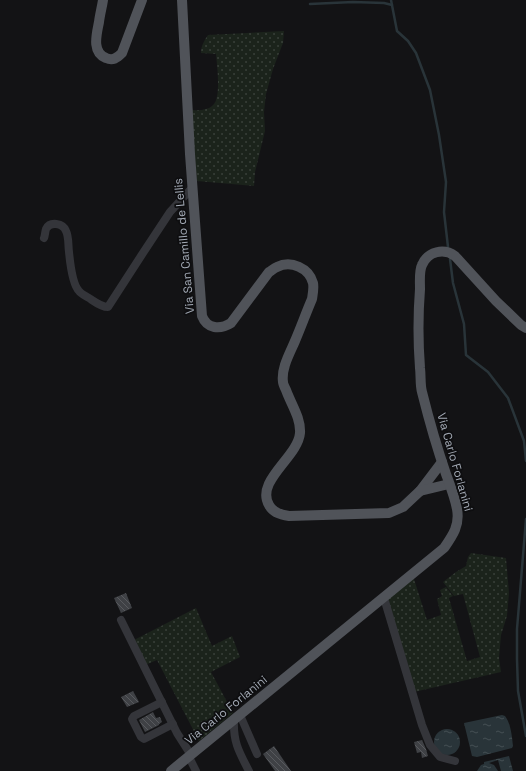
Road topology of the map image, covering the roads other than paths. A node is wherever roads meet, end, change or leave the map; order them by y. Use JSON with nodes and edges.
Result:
{"nodes":[{"id":1,"x":103,"y":0,"type":"edge"},
{"id":2,"x":142,"y":0,"type":"edge"},
{"id":3,"x":182,"y":0,"type":"edge"},
{"id":4,"x":192,"y":188,"type":"junction"},
{"id":5,"x":44,"y":238,"type":"dead end"},
{"id":6,"x":526,"y":328,"type":"edge"},
{"id":7,"x":442,"y":462,"type":"junction"},
{"id":8,"x":449,"y":484,"type":"junction"},
{"id":9,"x":420,"y":491,"type":"junction"},
{"id":10,"x":384,"y":598,"type":"junction"},
{"id":11,"x":121,"y":620,"type":"dead end"},
{"id":12,"x":162,"y":702,"type":"junction"},
{"id":13,"x":237,"y":717,"type":"junction"},
{"id":14,"x":173,"y":724,"type":"junction"},
{"id":15,"x":257,"y":754,"type":"dead end"},
{"id":16,"x":190,"y":756,"type":"junction"},
{"id":17,"x":455,"y":761,"type":"dead end"},
{"id":18,"x":171,"y":771,"type":"edge"},
{"id":19,"x":196,"y":771,"type":"edge"},
{"id":20,"x":249,"y":771,"type":"edge"}],
"edges":[{"from":1,"to":2,"type":"main road"},
{"from":3,"to":4,"type":"main road","name":"Via San Camillo de Lellis"},
{"from":4,"to":5,"type":"lane"},
{"from":4,"to":9,"type":"main road","name":"Via San Camillo de Lellis"},
{"from":6,"to":7,"type":"main road","name":"Via Carlo Forlanini"},
{"from":7,"to":8,"type":"main road","name":"Via Carlo Forlanini"},
{"from":7,"to":9,"type":"main road","name":"Via San Camillo de Lellis"},
{"from":8,"to":9,"type":"main road","name":"Via San Camillo de Lellis"},
{"from":8,"to":10,"type":"main road","name":"Via Carlo Forlanini"},
{"from":10,"to":13,"type":"main road","name":"Via Carlo Forlanini"},
{"from":10,"to":17,"type":"lane"},
{"from":11,"to":12,"type":"lane"},
{"from":12,"to":14,"type":"lane"},
{"from":12,"to":14,"type":"lane"},
{"from":13,"to":15,"type":"lane"},
{"from":13,"to":16,"type":"main road","name":"Via Carlo Forlanini"},
{"from":13,"to":20,"type":"lane"},
{"from":14,"to":16,"type":"lane"},
{"from":16,"to":18,"type":"main road","name":"Via Carlo Forlanini"},
{"from":16,"to":19,"type":"lane"}]}
